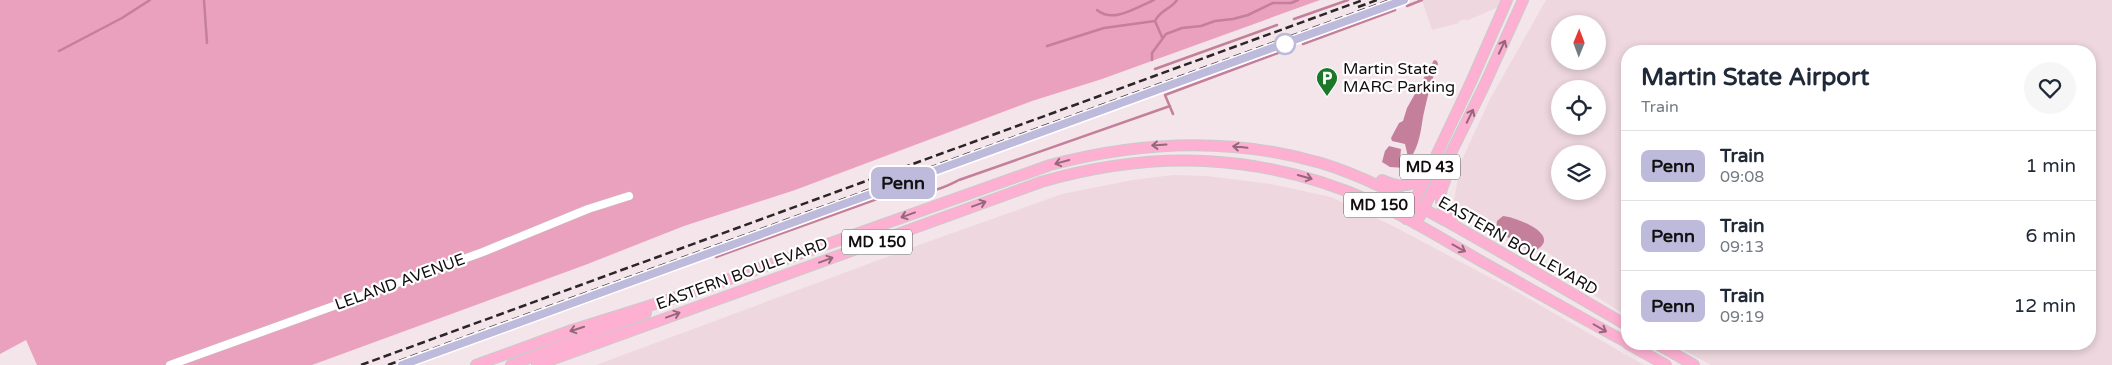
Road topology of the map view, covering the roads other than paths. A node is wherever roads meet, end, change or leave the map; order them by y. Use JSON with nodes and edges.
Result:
{"nodes":[{"id":1,"x":1507,"y":0,"type":"edge"},
{"id":2,"x":1521,"y":4,"type":"edge"},
{"id":3,"x":1455,"y":116,"type":"junction"},
{"id":4,"x":1455,"y":147,"type":"junction"},
{"id":5,"x":1361,"y":178,"type":"junction"},
{"id":6,"x":629,"y":196,"type":"dead end"},
{"id":7,"x":1413,"y":203,"type":"junction"},
{"id":8,"x":1424,"y":209,"type":"junction"},
{"id":9,"x":1406,"y":218,"type":"junction"},
{"id":10,"x":1416,"y":224,"type":"junction"},
{"id":11,"x":1458,"y":228,"type":"junction"},
{"id":12,"x":690,"y":293,"type":"junction"},
{"id":13,"x":1621,"y":322,"type":"edge"},
{"id":14,"x":1621,"y":340,"type":"edge"},
{"id":15,"x":1639,"y":350,"type":"edge"},
{"id":16,"x":1668,"y":350,"type":"edge"},
{"id":17,"x":170,"y":365,"type":"edge"},
{"id":18,"x":476,"y":365,"type":"edge"},
{"id":19,"x":511,"y":365,"type":"edge"},
{"id":20,"x":537,"y":365,"type":"edge"},
{"id":21,"x":1666,"y":365,"type":"edge"},
{"id":22,"x":1694,"y":365,"type":"edge"}],
"edges":[{"from":1,"to":3,"type":"main road","number":"MD 43"},
{"from":4,"to":2,"type":"main road","number":"MD 43","one_way":true},
{"from":3,"to":5,"type":"main road"},
{"from":3,"to":7,"type":"main road","number":"MD 43"},
{"from":4,"to":8,"type":"main road","number":"MD 43"},
{"from":4,"to":11,"type":"main road"},
{"from":5,"to":7,"type":"main road","name":"EASTERN BOULEVARD","number":"MD 150"},
{"from":5,"to":12,"type":"main road","name":"EASTERN BOULEVARD","number":"MD 150","one_way":true},
{"from":6,"to":17,"type":"street","name":"LELAND AVENUE"},
{"from":7,"to":8,"type":"main road","name":"EASTERN BOULEVARD","number":"MD 150"},
{"from":7,"to":9,"type":"main road","number":"MD 43"},
{"from":8,"to":10,"type":"main road","number":"MD 43"},
{"from":8,"to":11,"type":"main road","name":"EASTERN BOULEVARD","number":"MD 150"},
{"from":9,"to":10,"type":"main road","name":"EASTERN BOULEVARD","number":"MD 150"},
{"from":20,"to":9,"type":"main road","name":"EASTERN BOULEVARD","number":"MD 150","one_way":true},
{"from":10,"to":14,"type":"main road","name":"EASTERN BOULEVARD","number":"MD 150","one_way":true},
{"from":11,"to":13,"type":"main road","name":"EASTERN BOULEVARD","number":"MD 150"},
{"from":12,"to":18,"type":"main road","name":"EASTERN BOULEVARD","number":"MD 150","one_way":true},
{"from":12,"to":19,"type":"main road"},
{"from":15,"to":21,"type":"main road","name":"EASTERN BOULEVARD","number":"MD 150"},
{"from":16,"to":22,"type":"main road"}]}
